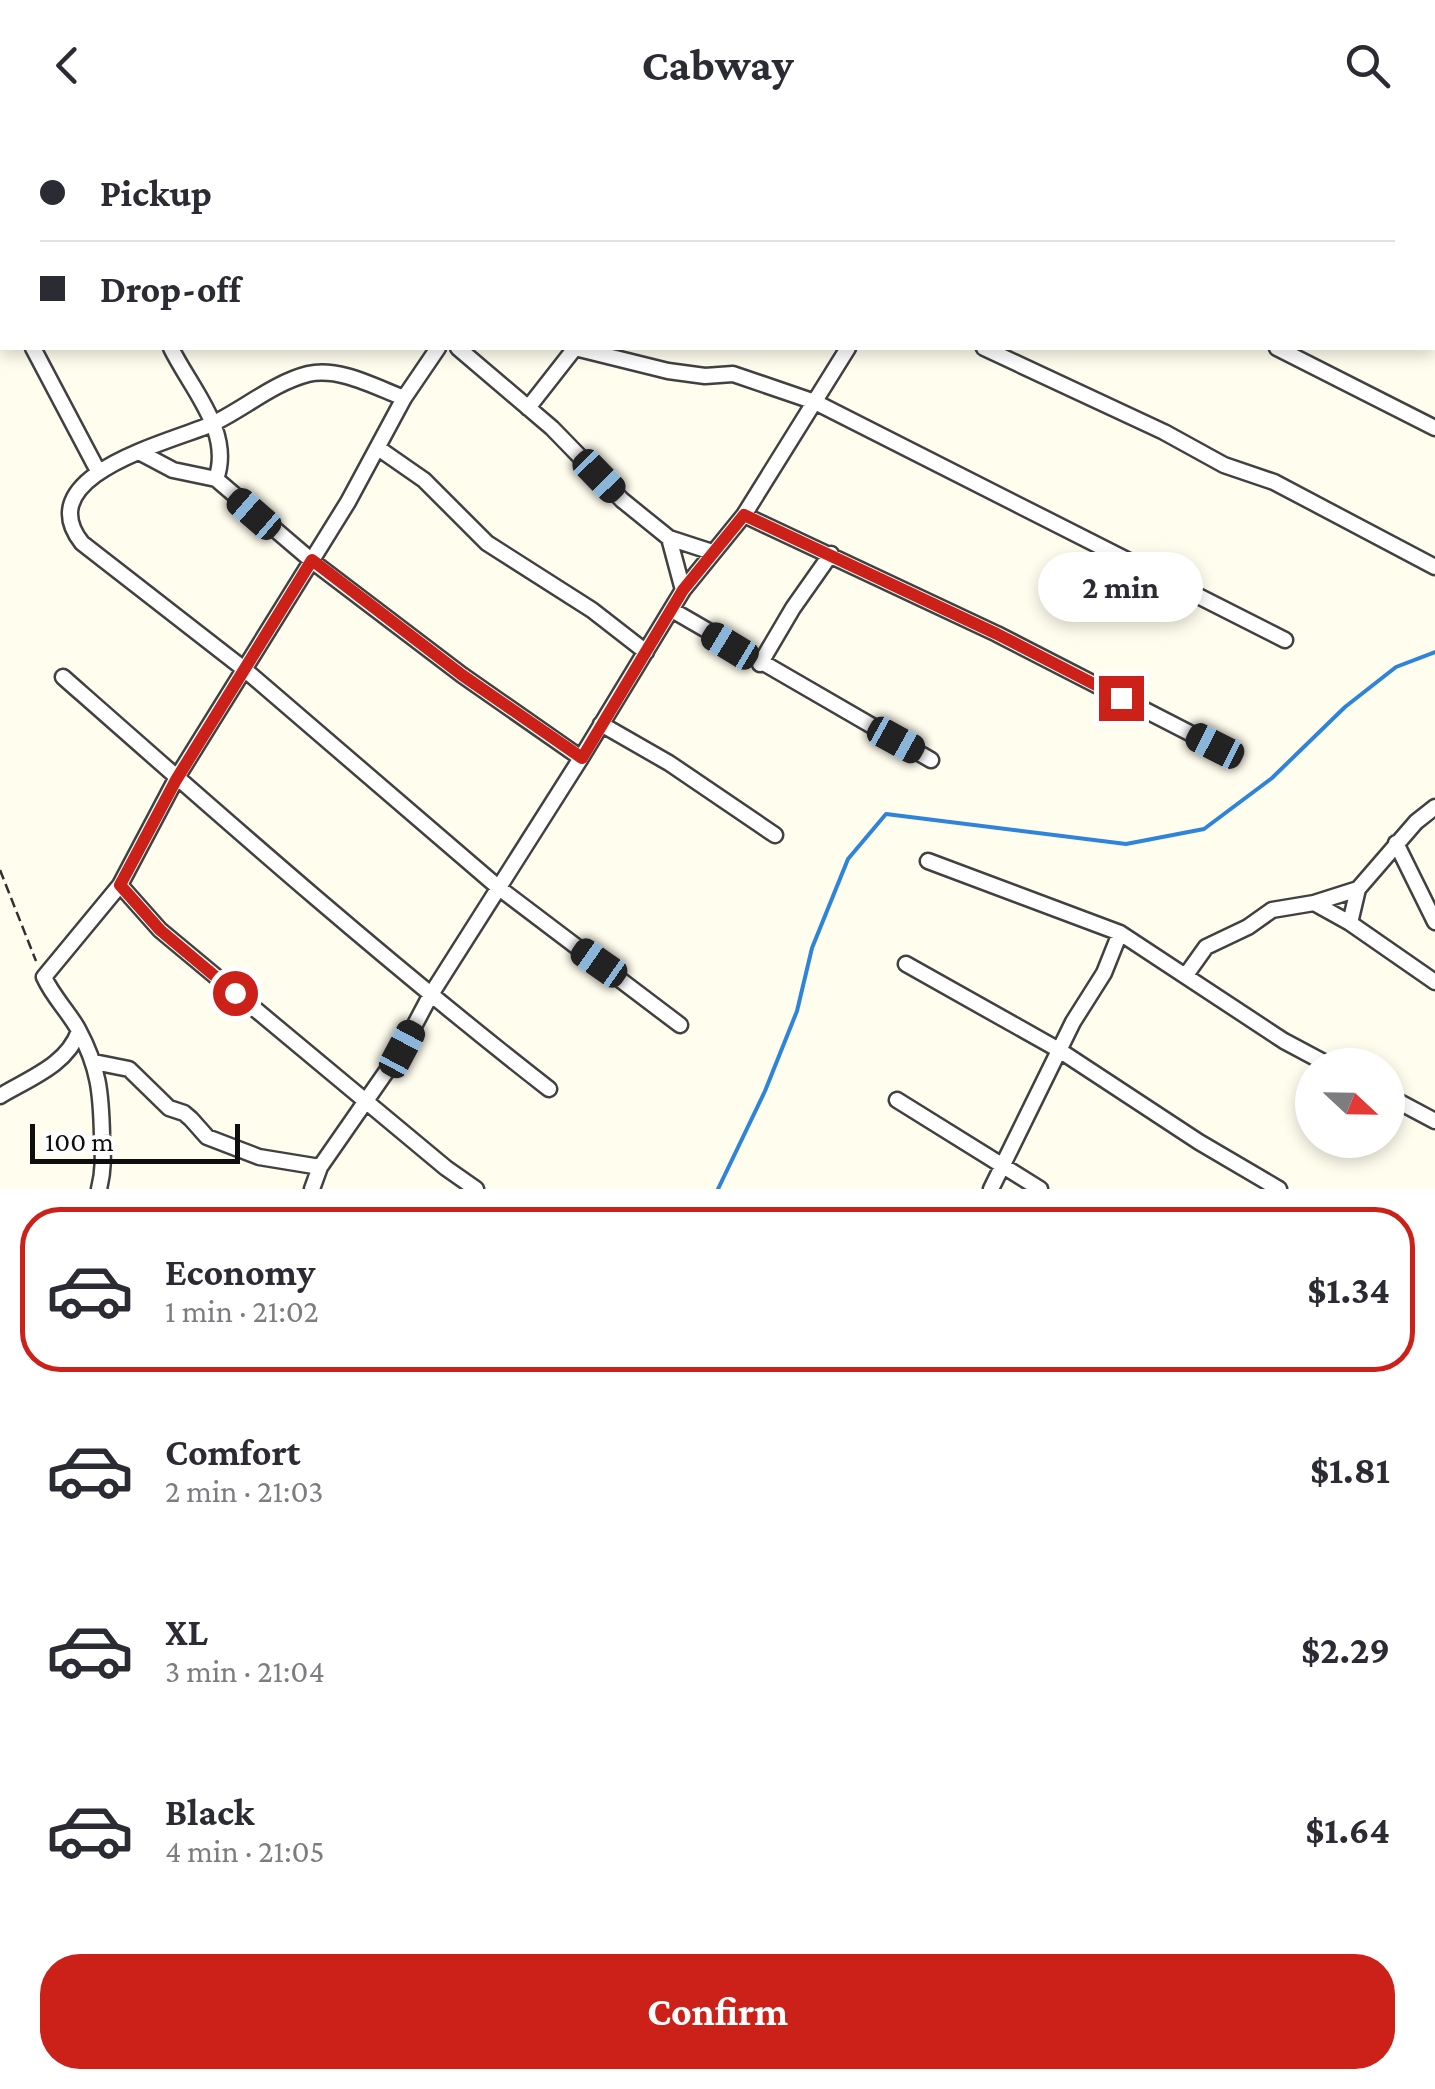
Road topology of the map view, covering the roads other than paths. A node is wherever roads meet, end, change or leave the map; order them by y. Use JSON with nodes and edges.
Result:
{"nodes":[{"id":1,"x":35,"y":350,"type":"edge"},
{"id":2,"x":172,"y":350,"type":"edge"},
{"id":3,"x":437,"y":350,"type":"edge"},
{"id":4,"x":460,"y":350,"type":"edge"},
{"id":5,"x":573,"y":350,"type":"edge"},
{"id":6,"x":583,"y":350,"type":"edge"},
{"id":7,"x":847,"y":350,"type":"edge"},
{"id":8,"x":988,"y":350,"type":"edge"},
{"id":9,"x":1281,"y":350,"type":"edge"},
{"id":10,"x":404,"y":398,"type":"junction"},
{"id":11,"x":815,"y":402,"type":"junction"},
{"id":12,"x":528,"y":408,"type":"junction"},
{"id":13,"x":213,"y":423,"type":"junction"},
{"id":14,"x":1435,"y":428,"type":"edge"},
{"id":15,"x":378,"y":448,"type":"junction"},
{"id":16,"x":139,"y":452,"type":"junction"},
{"id":17,"x":98,"y":472,"type":"junction"},
{"id":18,"x":216,"y":479,"type":"junction"},
{"id":19,"x":744,"y":515,"type":"junction"},
{"id":20,"x":669,"y":538,"type":"junction"},
{"id":21,"x":712,"y":552,"type":"junction"},
{"id":22,"x":831,"y":554,"type":"junction"},
{"id":23,"x":312,"y":560,"type":"junction"},
{"id":24,"x":1435,"y":567,"type":"edge"},
{"id":25,"x":683,"y":590,"type":"junction"},
{"id":26,"x":672,"y":610,"type":"junction"},
{"id":27,"x":1285,"y":640,"type":"dead end"},
{"id":28,"x":646,"y":652,"type":"junction"},
{"id":29,"x":760,"y":664,"type":"junction"},
{"id":30,"x":244,"y":669,"type":"junction"},
{"id":31,"x":64,"y":677,"type":"dead end"},
{"id":32,"x":601,"y":724,"type":"junction"},
{"id":33,"x":1215,"y":746,"type":"dead end"},
{"id":34,"x":582,"y":758,"type":"junction"},
{"id":35,"x":930,"y":760,"type":"dead end"},
{"id":36,"x":176,"y":780,"type":"junction"},
{"id":37,"x":1435,"y":808,"type":"edge"},
{"id":38,"x":776,"y":835,"type":"dead end"},
{"id":39,"x":1396,"y":844,"type":"junction"},
{"id":40,"x":928,"y":860,"type":"dead end"},
{"id":41,"x":120,"y":885,"type":"junction"},
{"id":42,"x":499,"y":888,"type":"junction"},
{"id":43,"x":1358,"y":888,"type":"junction"},
{"id":44,"x":1314,"y":903,"type":"junction"},
{"id":45,"x":1435,"y":922,"type":"edge"},
{"id":46,"x":1350,"y":923,"type":"junction"},
{"id":47,"x":1120,"y":933,"type":"junction"},
{"id":48,"x":906,"y":964,"type":"dead end"},
{"id":49,"x":1186,"y":974,"type":"junction"},
{"id":50,"x":1435,"y":982,"type":"edge"},
{"id":51,"x":430,"y":996,"type":"junction"},
{"id":52,"x":680,"y":1026,"type":"dead end"},
{"id":53,"x":79,"y":1032,"type":"junction"},
{"id":54,"x":1297,"y":1048,"type":"edge"},
{"id":55,"x":1058,"y":1050,"type":"junction"},
{"id":56,"x":94,"y":1062,"type":"junction"},
{"id":57,"x":549,"y":1090,"type":"dead end"},
{"id":58,"x":0,"y":1096,"type":"edge"},
{"id":59,"x":897,"y":1100,"type":"dead end"},
{"id":60,"x":366,"y":1101,"type":"junction"},
{"id":61,"x":1405,"y":1105,"type":"edge"},
{"id":62,"x":1435,"y":1122,"type":"edge"},
{"id":63,"x":1002,"y":1166,"type":"junction"},
{"id":64,"x":320,"y":1167,"type":"junction"},
{"id":65,"x":99,"y":1189,"type":"edge"},
{"id":66,"x":312,"y":1189,"type":"edge"},
{"id":67,"x":476,"y":1189,"type":"edge"},
{"id":68,"x":991,"y":1189,"type":"edge"},
{"id":69,"x":1040,"y":1189,"type":"edge"},
{"id":70,"x":1279,"y":1189,"type":"edge"}],
"edges":[{"from":1,"to":17,"type":"street"},
{"from":2,"to":13,"type":"street"},
{"from":3,"to":10,"type":"street"},
{"from":4,"to":12,"type":"street"},
{"from":5,"to":12,"type":"street"},
{"from":6,"to":11,"type":"street"},
{"from":7,"to":11,"type":"street"},
{"from":8,"to":24,"type":"street"},
{"from":9,"to":14,"type":"street"},
{"from":10,"to":13,"type":"street"},
{"from":10,"to":15,"type":"street"},
{"from":11,"to":19,"type":"street"},
{"from":11,"to":27,"type":"street"},
{"from":12,"to":20,"type":"street"},
{"from":13,"to":16,"type":"street"},
{"from":13,"to":18,"type":"street"},
{"from":15,"to":23,"type":"street"},
{"from":15,"to":28,"type":"street"},
{"from":16,"to":17,"type":"street"},
{"from":16,"to":18,"type":"street"},
{"from":17,"to":30,"type":"street"},
{"from":18,"to":23,"type":"street"},
{"from":19,"to":21,"type":"street"},
{"from":19,"to":22,"type":"street"},
{"from":20,"to":21,"type":"street"},
{"from":20,"to":25,"type":"street"},
{"from":21,"to":25,"type":"street"},
{"from":22,"to":29,"type":"street"},
{"from":22,"to":33,"type":"street"},
{"from":23,"to":30,"type":"street"},
{"from":23,"to":34,"type":"street"},
{"from":25,"to":26,"type":"street"},
{"from":26,"to":28,"type":"street"},
{"from":26,"to":29,"type":"street"},
{"from":28,"to":32,"type":"street"},
{"from":29,"to":35,"type":"street"},
{"from":30,"to":36,"type":"street"},
{"from":30,"to":42,"type":"street"},
{"from":31,"to":36,"type":"street"},
{"from":32,"to":34,"type":"street"},
{"from":32,"to":38,"type":"street"},
{"from":34,"to":42,"type":"street"},
{"from":36,"to":41,"type":"street"},
{"from":36,"to":51,"type":"street"},
{"from":37,"to":39,"type":"street"},
{"from":39,"to":43,"type":"street"},
{"from":39,"to":45,"type":"street"},
{"from":40,"to":47,"type":"street"},
{"from":41,"to":53,"type":"street"},
{"from":41,"to":60,"type":"street"},
{"from":42,"to":51,"type":"street"},
{"from":42,"to":52,"type":"street"},
{"from":43,"to":44,"type":"street"},
{"from":43,"to":46,"type":"street"},
{"from":44,"to":46,"type":"street"},
{"from":44,"to":49,"type":"street"},
{"from":46,"to":50,"type":"street"},
{"from":47,"to":49,"type":"street"},
{"from":47,"to":55,"type":"street"},
{"from":48,"to":55,"type":"street"},
{"from":49,"to":54,"type":"street"},
{"from":51,"to":57,"type":"street"},
{"from":51,"to":60,"type":"street"},
{"from":53,"to":56,"type":"street"},
{"from":53,"to":58,"type":"street"},
{"from":55,"to":63,"type":"street"},
{"from":55,"to":70,"type":"street"},
{"from":56,"to":64,"type":"street"},
{"from":56,"to":65,"type":"street"},
{"from":59,"to":63,"type":"street"},
{"from":60,"to":64,"type":"street"},
{"from":60,"to":67,"type":"street"},
{"from":61,"to":62,"type":"street"},
{"from":63,"to":68,"type":"street"},
{"from":63,"to":69,"type":"street"},
{"from":64,"to":66,"type":"street"}]}
